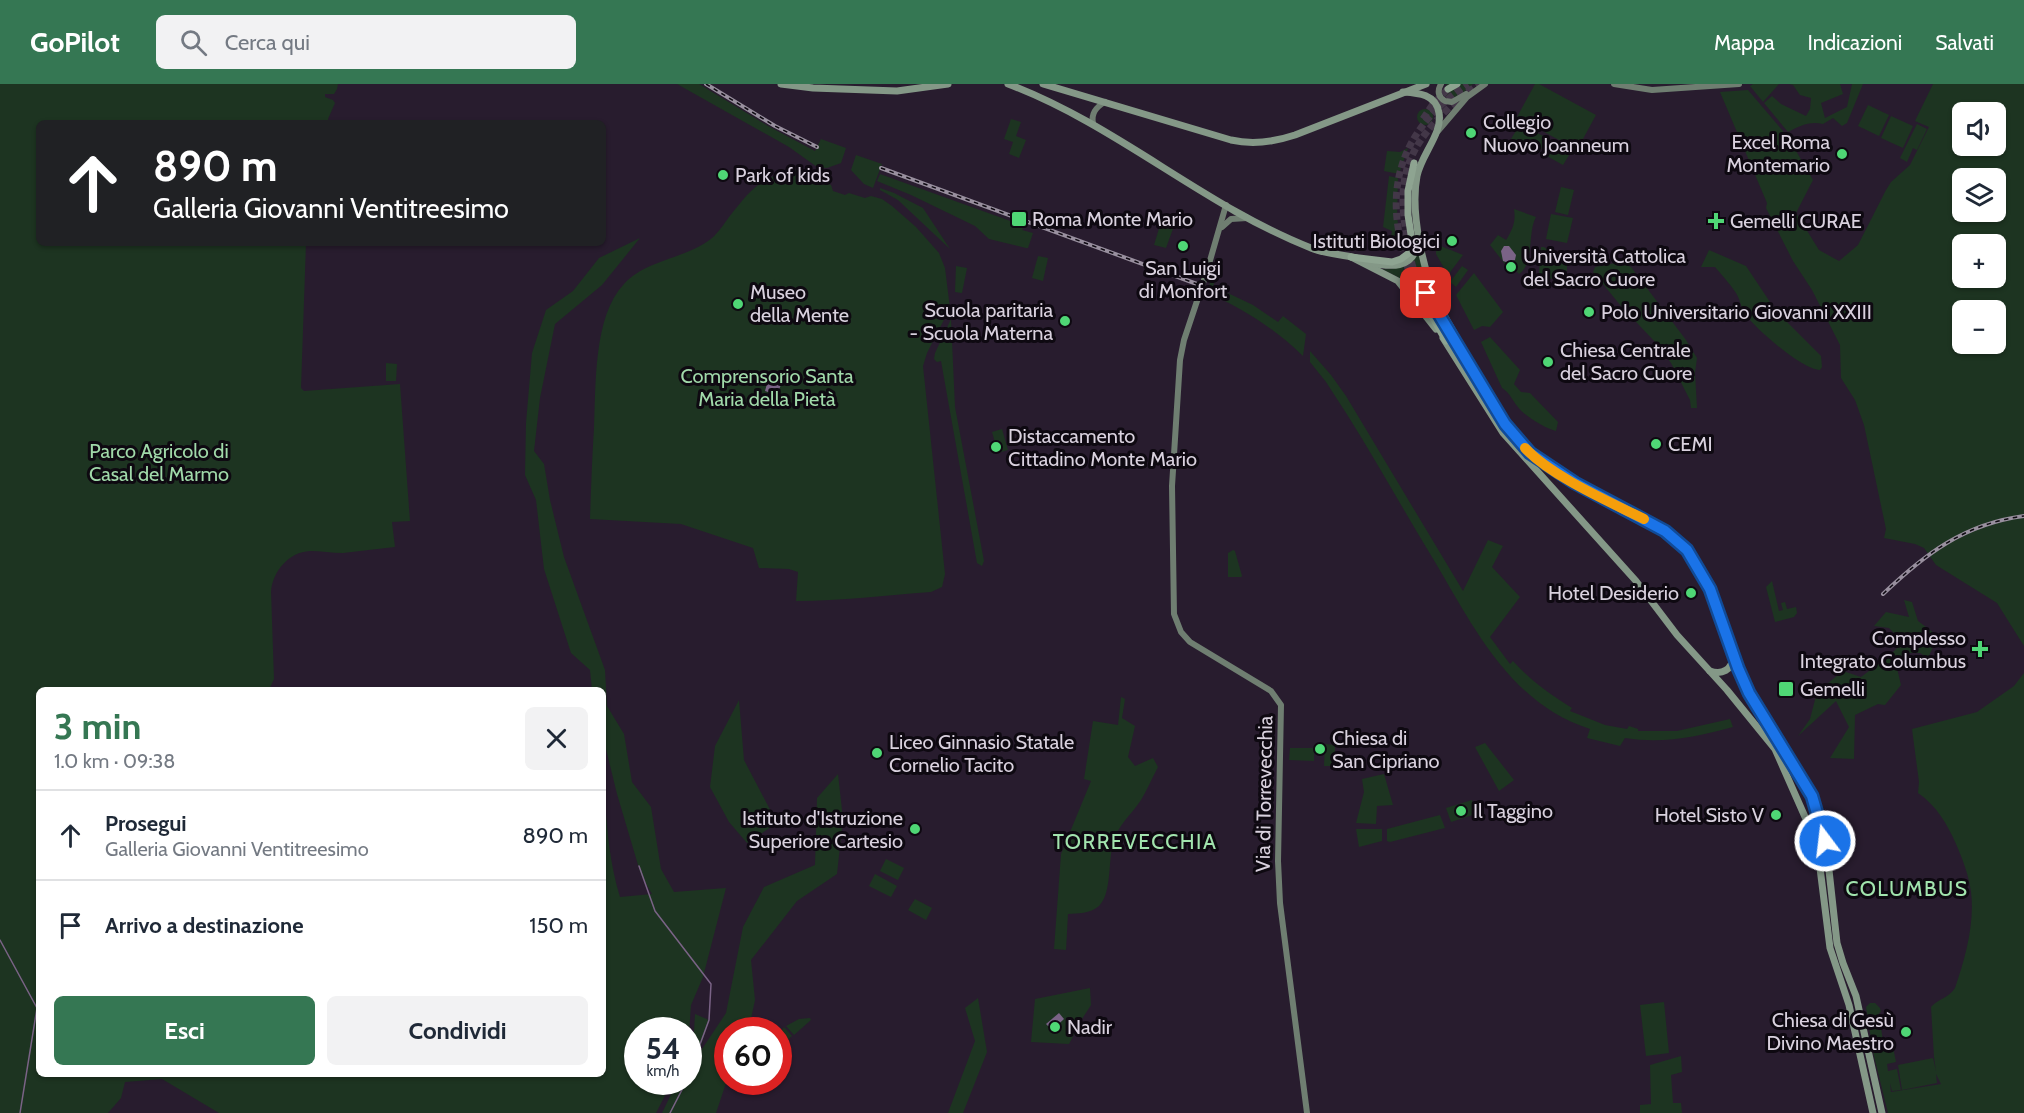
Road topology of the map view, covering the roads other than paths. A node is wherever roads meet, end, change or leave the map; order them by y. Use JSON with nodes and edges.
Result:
{"nodes":[{"id":1,"x":781,"y":84,"type":"edge"},
{"id":2,"x":915,"y":84,"type":"edge"},
{"id":3,"x":948,"y":84,"type":"edge"},
{"id":4,"x":1008,"y":84,"type":"edge"},
{"id":5,"x":1043,"y":84,"type":"edge"},
{"id":6,"x":1426,"y":84,"type":"edge"},
{"id":7,"x":1442,"y":84,"type":"edge"},
{"id":8,"x":1457,"y":84,"type":"edge"},
{"id":9,"x":1484,"y":84,"type":"edge"},
{"id":10,"x":1614,"y":84,"type":"edge"},
{"id":11,"x":1739,"y":84,"type":"edge"},
{"id":12,"x":1448,"y":89,"type":"dead end"},
{"id":13,"x":892,"y":90,"type":"junction"},
{"id":14,"x":1403,"y":92,"type":"junction"},
{"id":15,"x":1105,"y":102,"type":"junction"},
{"id":16,"x":1094,"y":123,"type":"junction"},
{"id":17,"x":1438,"y":131,"type":"junction"},
{"id":18,"x":1414,"y":163,"type":"dead end"},
{"id":19,"x":1226,"y":205,"type":"junction"},
{"id":20,"x":1248,"y":218,"type":"junction"},
{"id":21,"x":1220,"y":230,"type":"junction"},
{"id":22,"x":1418,"y":231,"type":"junction"},
{"id":23,"x":1351,"y":257,"type":"junction"},
{"id":24,"x":1412,"y":281,"type":"tunnel mouth"},
{"id":25,"x":1422,"y":287,"type":"tunnel mouth"},
{"id":26,"x":1446,"y":341,"type":"junction"},
{"id":27,"x":1477,"y":378,"type":"junction"},
{"id":28,"x":1733,"y":655,"type":"junction"},
{"id":29,"x":1710,"y":671,"type":"junction"},
{"id":30,"x":1307,"y":1113,"type":"edge"},
{"id":31,"x":1873,"y":1113,"type":"edge"},
{"id":32,"x":1882,"y":1113,"type":"edge"}],
"edges":[{"from":1,"to":13,"type":"main road"},
{"from":2,"to":13,"type":"main road"},
{"from":3,"to":13,"type":"main road"},
{"from":4,"to":16,"type":"main road"},
{"from":5,"to":15,"type":"main road"},
{"from":6,"to":14,"type":"main road"},
{"from":7,"to":9,"type":"main road"},
{"from":8,"to":12,"type":"highway"},
{"from":9,"to":17,"type":"main road"},
{"from":10,"to":11,"type":"main road"},
{"from":14,"to":15,"type":"main road"},
{"from":14,"to":17,"type":"main road"},
{"from":15,"to":16,"type":"main road"},
{"from":16,"to":19,"type":"main road"},
{"from":17,"to":22,"type":"main road"},
{"from":18,"to":23,"type":"highway"},
{"from":19,"to":20,"type":"main road"},
{"from":19,"to":21,"type":"main road","name":"Via di Torrevecchia"},
{"from":20,"to":21,"type":"main road"},
{"from":20,"to":23,"type":"main road"},
{"from":21,"to":30,"type":"main road","name":"Via di Torrevecchia"},
{"from":22,"to":23,"type":"main road"},
{"from":22,"to":27,"type":"main road"},
{"from":23,"to":26,"type":"main road"},
{"from":24,"to":26,"type":"highway"},
{"from":25,"to":27,"type":"highway"},
{"from":26,"to":29,"type":"main road"},
{"from":27,"to":28,"type":"main road"},
{"from":28,"to":29,"type":"main road"},
{"from":28,"to":32,"type":"main road"},
{"from":29,"to":31,"type":"main road"}]}
